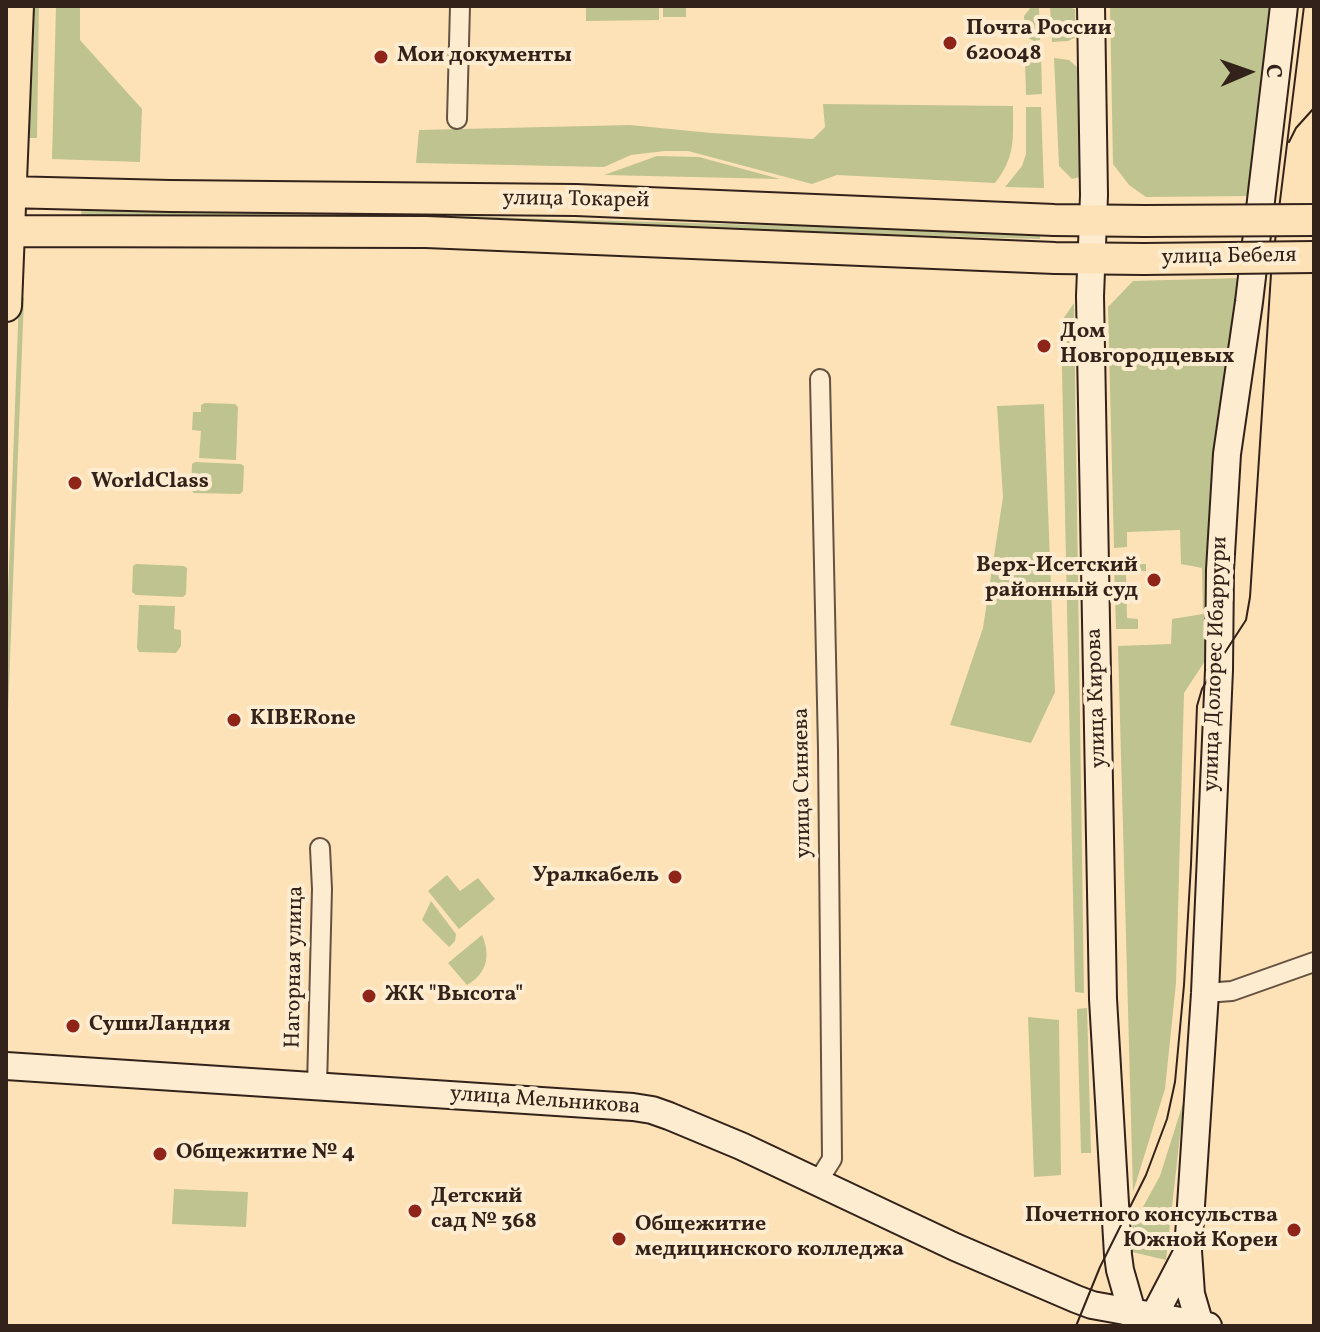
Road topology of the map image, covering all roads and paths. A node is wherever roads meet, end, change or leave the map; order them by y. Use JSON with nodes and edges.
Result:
{"nodes":[{"id":1,"x":18,"y":6,"type":"edge"},
{"id":2,"x":460,"y":6,"type":"edge"},
{"id":3,"x":1091,"y":6,"type":"edge"},
{"id":4,"x":1284,"y":6,"type":"edge"},
{"id":5,"x":457,"y":119,"type":"dead end"},
{"id":6,"x":9,"y":192,"type":"edge"},
{"id":7,"x":1314,"y":220,"type":"edge"},
{"id":8,"x":1094,"y":221,"type":"junction"},
{"id":9,"x":1145,"y":221,"type":"joint"},
{"id":10,"x":8,"y":231,"type":"edge"},
{"id":11,"x":1314,"y":257,"type":"edge"},
{"id":12,"x":1092,"y":258,"type":"junction"},
{"id":13,"x":1144,"y":259,"type":"joint"},
{"id":14,"x":6,"y":306,"type":"edge"},
{"id":15,"x":820,"y":379,"type":"dead end"},
{"id":16,"x":320,"y":848,"type":"dead end"},
{"id":17,"x":1314,"y":962,"type":"edge"},
{"id":18,"x":1205,"y":993,"type":"junction"},
{"id":19,"x":6,"y":1066,"type":"edge"},
{"id":20,"x":317,"y":1086,"type":"junction"},
{"id":21,"x":817,"y":1183,"type":"junction"},
{"id":22,"x":1183,"y":1260,"type":"junction"},
{"id":23,"x":1092,"y":1305,"type":"junction"},
{"id":24,"x":1135,"y":1306,"type":"edge"},
{"id":25,"x":1204,"y":1325,"type":"edge"}],
"edges":[{"from":1,"to":6,"type":"main road"},
{"from":2,"to":5,"type":"street"},
{"from":3,"to":8,"type":"main road","name":"улица Кирова"},
{"from":4,"to":18,"type":"main road","name":"улица Долорес Ибаррури"},
{"from":6,"to":8,"type":"main road","name":"улица Токарей"},
{"from":6,"to":10,"type":"main road"},
{"from":7,"to":9,"type":"main road","name":"улица Бебеля","bridge":true},
{"from":8,"to":9,"type":"main road","name":"улица Токарей"},
{"from":8,"to":12,"type":"main road","name":"улица Кирова"},
{"from":10,"to":12,"type":"main road","name":"улица Токарей"},
{"from":10,"to":14,"type":"main road"},
{"from":11,"to":13,"type":"main road","name":"улица Бебеля","bridge":true},
{"from":12,"to":13,"type":"main road","name":"улица Токарей"},
{"from":12,"to":24,"type":"main road","name":"улица Кирова"},
{"from":15,"to":21,"type":"street","name":"улица Синяева"},
{"from":16,"to":20,"type":"street","name":"Нагорная улица"},
{"from":17,"to":18,"type":"street"},
{"from":18,"to":22,"type":"main road","name":"улица Долорес Ибаррури"},
{"from":19,"to":20,"type":"main road","name":"улица Мельникова"},
{"from":20,"to":21,"type":"main road","name":"улица Мельникова"},
{"from":21,"to":23,"type":"main road","name":"улица Мельникова"},
{"from":22,"to":24,"type":"main road","name":"улица Долорес Ибаррури"},
{"from":22,"to":24,"type":"main road"},
{"from":22,"to":25,"type":"main road"},
{"from":23,"to":24,"type":"main road","name":"улица Мельникова"},
{"from":23,"to":24,"type":"main road","name":"улица Долорес Ибаррури"},
{"from":24,"to":25,"type":"main road","name":"улица Мельникова"}]}
